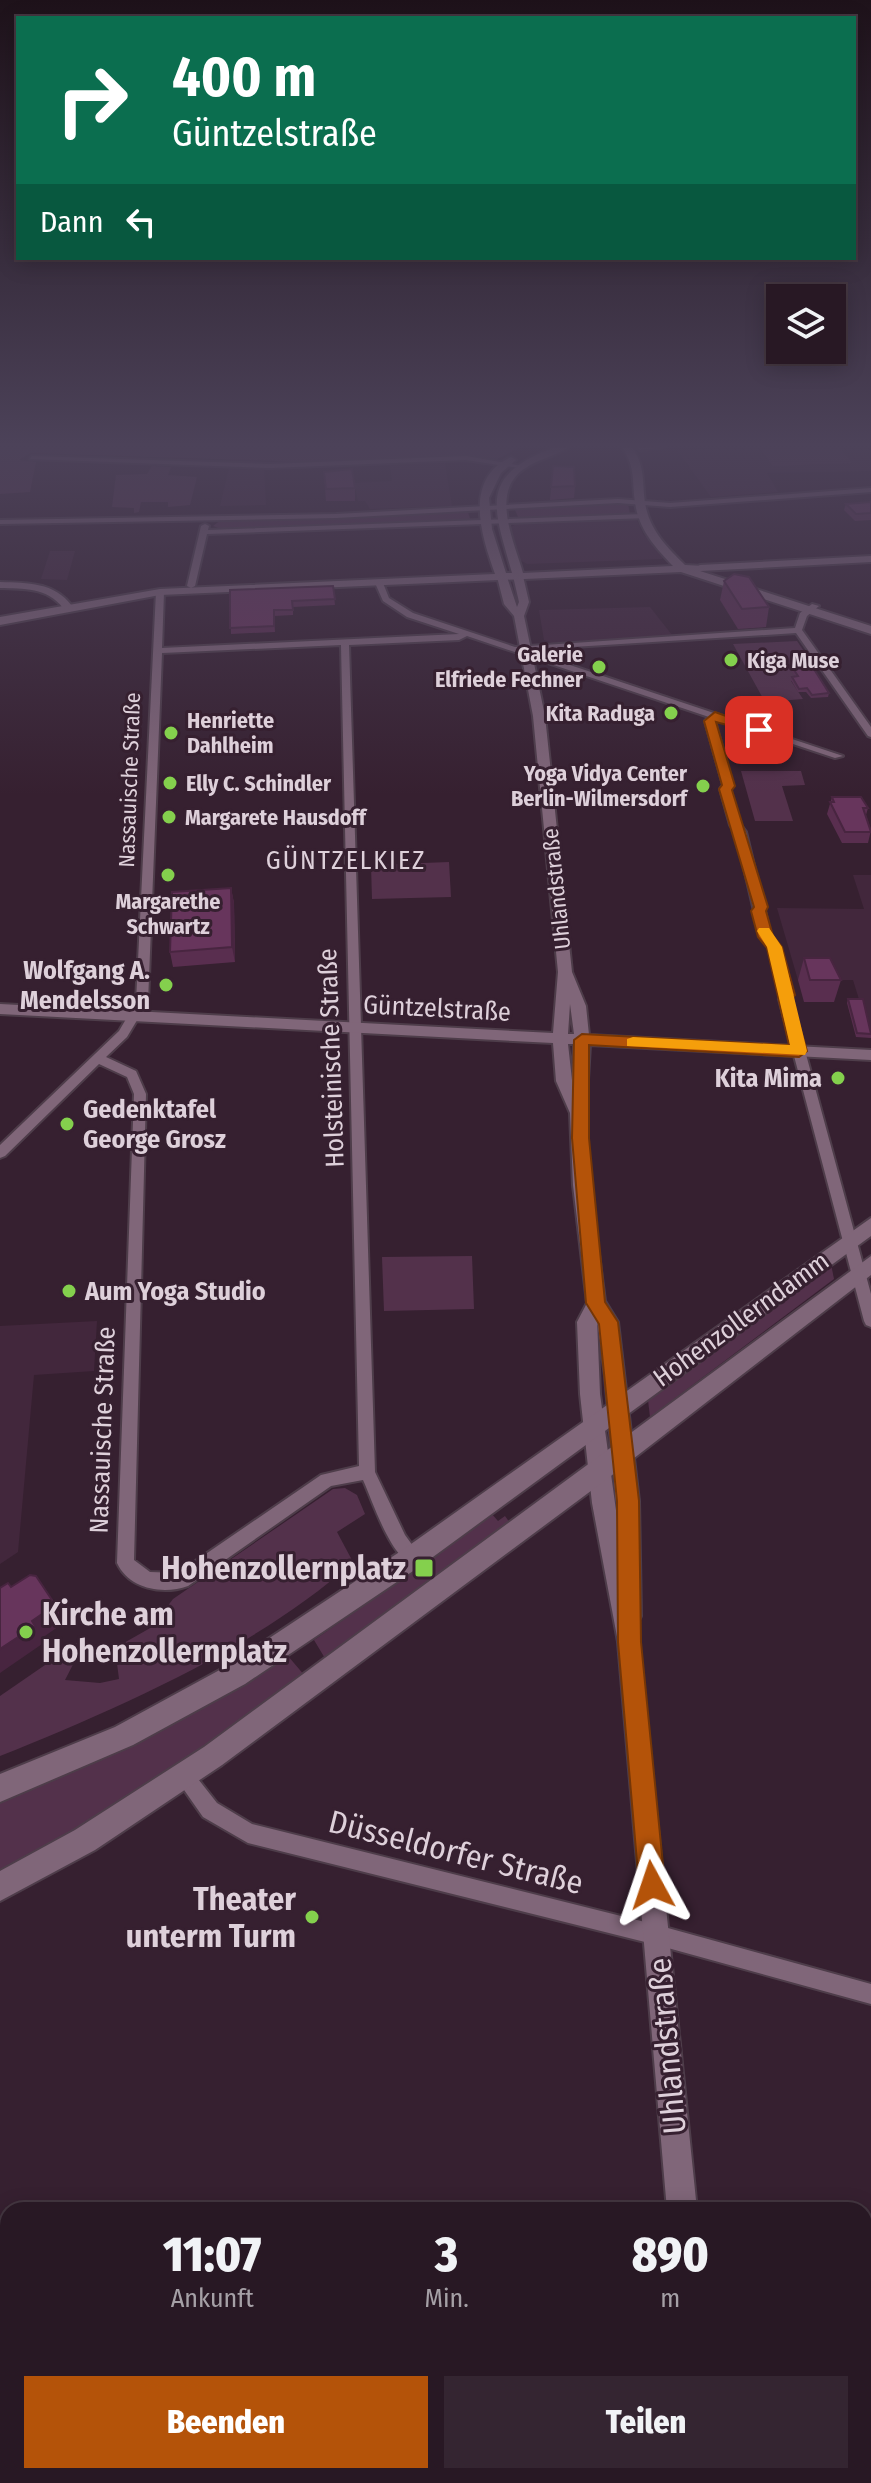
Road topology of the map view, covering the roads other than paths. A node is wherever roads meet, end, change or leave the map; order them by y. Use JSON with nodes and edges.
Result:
{"nodes":[{"id":1,"x":197,"y":563,"type":"edge"},
{"id":2,"x":497,"y":563,"type":"edge"},
{"id":3,"x":515,"y":563,"type":"edge"},
{"id":4,"x":683,"y":563,"type":"edge"},
{"id":5,"x":683,"y":563,"type":"edge"},
{"id":6,"x":795,"y":563,"type":"edge"},
{"id":7,"x":686,"y":566,"type":"junction"},
{"id":8,"x":517,"y":572,"type":"junction"},
{"id":9,"x":500,"y":573,"type":"junction"},
{"id":10,"x":379,"y":583,"type":"junction"},
{"id":11,"x":0,"y":585,"type":"edge"},
{"id":12,"x":191,"y":586,"type":"junction"},
{"id":13,"x":160,"y":592,"type":"junction"},
{"id":14,"x":66,"y":604,"type":"junction"},
{"id":15,"x":812,"y":609,"type":"junction"},
{"id":16,"x":0,"y":614,"type":"edge"},
{"id":17,"x":519,"y":616,"type":"junction"},
{"id":18,"x":0,"y":621,"type":"edge"},
{"id":19,"x":871,"y":623,"type":"edge"},
{"id":20,"x":798,"y":630,"type":"junction"},
{"id":21,"x":871,"y":630,"type":"edge"},
{"id":22,"x":465,"y":634,"type":"junction"},
{"id":23,"x":345,"y":642,"type":"junction"},
{"id":24,"x":521,"y":650,"type":"junction"},
{"id":25,"x":156,"y":651,"type":"junction"},
{"id":26,"x":715,"y":716,"type":"junction"},
{"id":27,"x":871,"y":734,"type":"edge"},
{"id":28,"x":838,"y":756,"type":"dead end"},
{"id":29,"x":565,"y":972,"type":"junction"},
{"id":30,"x":0,"y":1009,"type":"edge"},
{"id":31,"x":136,"y":1016,"type":"junction"},
{"id":32,"x":355,"y":1028,"type":"junction"},
{"id":33,"x":560,"y":1039,"type":"junction"},
{"id":34,"x":582,"y":1040,"type":"junction"},
{"id":35,"x":799,"y":1051,"type":"junction"},
{"id":36,"x":871,"y":1055,"type":"edge"},
{"id":37,"x":99,"y":1059,"type":"junction"},
{"id":38,"x":578,"y":1113,"type":"junction"},
{"id":39,"x":0,"y":1153,"type":"edge"},
{"id":40,"x":871,"y":1226,"type":"edge"},
{"id":41,"x":849,"y":1240,"type":"junction"},
{"id":42,"x":864,"y":1268,"type":"edge"},
{"id":43,"x":596,"y":1303,"type":"junction"},
{"id":44,"x":871,"y":1321,"type":"edge"},
{"id":45,"x":618,"y":1408,"type":"junction"},
{"id":46,"x":593,"y":1427,"type":"junction"},
{"id":47,"x":621,"y":1452,"type":"junction"},
{"id":48,"x":367,"y":1472,"type":"junction"},
{"id":49,"x":599,"y":1472,"type":"junction"},
{"id":50,"x":413,"y":1557,"type":"junction"},
{"id":51,"x":629,"y":1642,"type":"junction"},
{"id":52,"x":184,"y":1777,"type":"junction"},
{"id":53,"x":0,"y":1788,"type":"edge"},
{"id":54,"x":0,"y":1887,"type":"edge"},
{"id":55,"x":657,"y":1935,"type":"junction"},
{"id":56,"x":871,"y":1994,"type":"edge"},
{"id":57,"x":681,"y":2202,"type":"edge"}],
"edges":[{"from":1,"to":12,"type":"street"},
{"from":2,"to":9,"type":"main road","name":"Uhlandstraße"},
{"from":3,"to":8,"type":"main road","name":"Uhlandstraße"},
{"from":4,"to":7,"type":"main road"},
{"from":5,"to":7,"type":"main road"},
{"from":6,"to":7,"type":"street"},
{"from":7,"to":8,"type":"main road"},
{"from":7,"to":15,"type":"main road"},
{"from":7,"to":15,"type":"main road"},
{"from":8,"to":9,"type":"main road"},
{"from":8,"to":17,"type":"street","name":"Uhlandstraße"},
{"from":9,"to":10,"type":"main road"},
{"from":9,"to":12,"type":"main road"},
{"from":9,"to":17,"type":"street","name":"Uhlandstraße"},
{"from":10,"to":13,"type":"main road"},
{"from":10,"to":22,"type":"street"},
{"from":11,"to":14,"type":"street"},
{"from":12,"to":14,"type":"main road"},
{"from":13,"to":14,"type":"main road"},
{"from":13,"to":25,"type":"street","name":"Nassauische Straße"},
{"from":14,"to":16,"type":"main road"},
{"from":14,"to":18,"type":"main road"},
{"from":15,"to":19,"type":"main road"},
{"from":15,"to":20,"type":"street"},
{"from":15,"to":21,"type":"main road"},
{"from":17,"to":24,"type":"street","name":"Uhlandstraße"},
{"from":20,"to":24,"type":"street"},
{"from":20,"to":27,"type":"street"},
{"from":22,"to":23,"type":"street"},
{"from":22,"to":24,"type":"street"},
{"from":23,"to":25,"type":"street"},
{"from":23,"to":32,"type":"street","name":"Holsteinische Straße"},
{"from":24,"to":26,"type":"street"},
{"from":24,"to":29,"type":"street","name":"Uhlandstraße"},
{"from":25,"to":31,"type":"street","name":"Nassauische Straße"},
{"from":26,"to":28,"type":"street"},
{"from":26,"to":35,"type":"street"},
{"from":29,"to":33,"type":"street","name":"Uhlandstraße"},
{"from":29,"to":34,"type":"street","name":"Uhlandstraße"},
{"from":30,"to":31,"type":"street","name":"Güntzelstraße"},
{"from":31,"to":32,"type":"street","name":"Güntzelstraße"},
{"from":31,"to":37,"type":"street"},
{"from":32,"to":33,"type":"street","name":"Güntzelstraße"},
{"from":32,"to":48,"type":"street","name":"Holsteinische Straße"},
{"from":33,"to":34,"type":"street","name":"Güntzelstraße"},
{"from":33,"to":38,"type":"street","name":"Uhlandstraße"},
{"from":34,"to":35,"type":"street","name":"Güntzelstraße"},
{"from":34,"to":38,"type":"street","name":"Uhlandstraße"},
{"from":35,"to":36,"type":"street","name":"Güntzelstraße"},
{"from":35,"to":41,"type":"street"},
{"from":37,"to":39,"type":"street"},
{"from":37,"to":48,"type":"street","name":"Nassauische Straße"},
{"from":38,"to":43,"type":"street","name":"Uhlandstraße"},
{"from":40,"to":41,"type":"main road","name":"Hohenzollerndamm"},
{"from":41,"to":42,"type":"street"},
{"from":41,"to":45,"type":"main road","name":"Hohenzollerndamm"},
{"from":42,"to":44,"type":"street"},
{"from":42,"to":47,"type":"main road","name":"Hohenzollerndamm"},
{"from":43,"to":45,"type":"street","name":"Uhlandstraße"},
{"from":43,"to":46,"type":"street","name":"Uhlandstraße"},
{"from":45,"to":46,"type":"main road","name":"Hohenzollerndamm"},
{"from":45,"to":47,"type":"street","name":"Uhlandstraße"},
{"from":46,"to":49,"type":"street","name":"Uhlandstraße"},
{"from":46,"to":50,"type":"main road","name":"Hohenzollerndamm"},
{"from":47,"to":49,"type":"main road","name":"Hohenzollerndamm"},
{"from":47,"to":51,"type":"street","name":"Uhlandstraße"},
{"from":48,"to":50,"type":"street"},
{"from":49,"to":51,"type":"street","name":"Uhlandstraße"},
{"from":49,"to":52,"type":"main road","name":"Hohenzollerndamm"},
{"from":50,"to":53,"type":"main road","name":"Hohenzollerndamm"},
{"from":51,"to":55,"type":"street","name":"Uhlandstraße"},
{"from":52,"to":54,"type":"main road","name":"Hohenzollerndamm"},
{"from":52,"to":55,"type":"street","name":"Düsseldorfer Straße"},
{"from":55,"to":56,"type":"street","name":"Düsseldorfer Straße"},
{"from":55,"to":57,"type":"street","name":"Uhlandstraße"}]}
